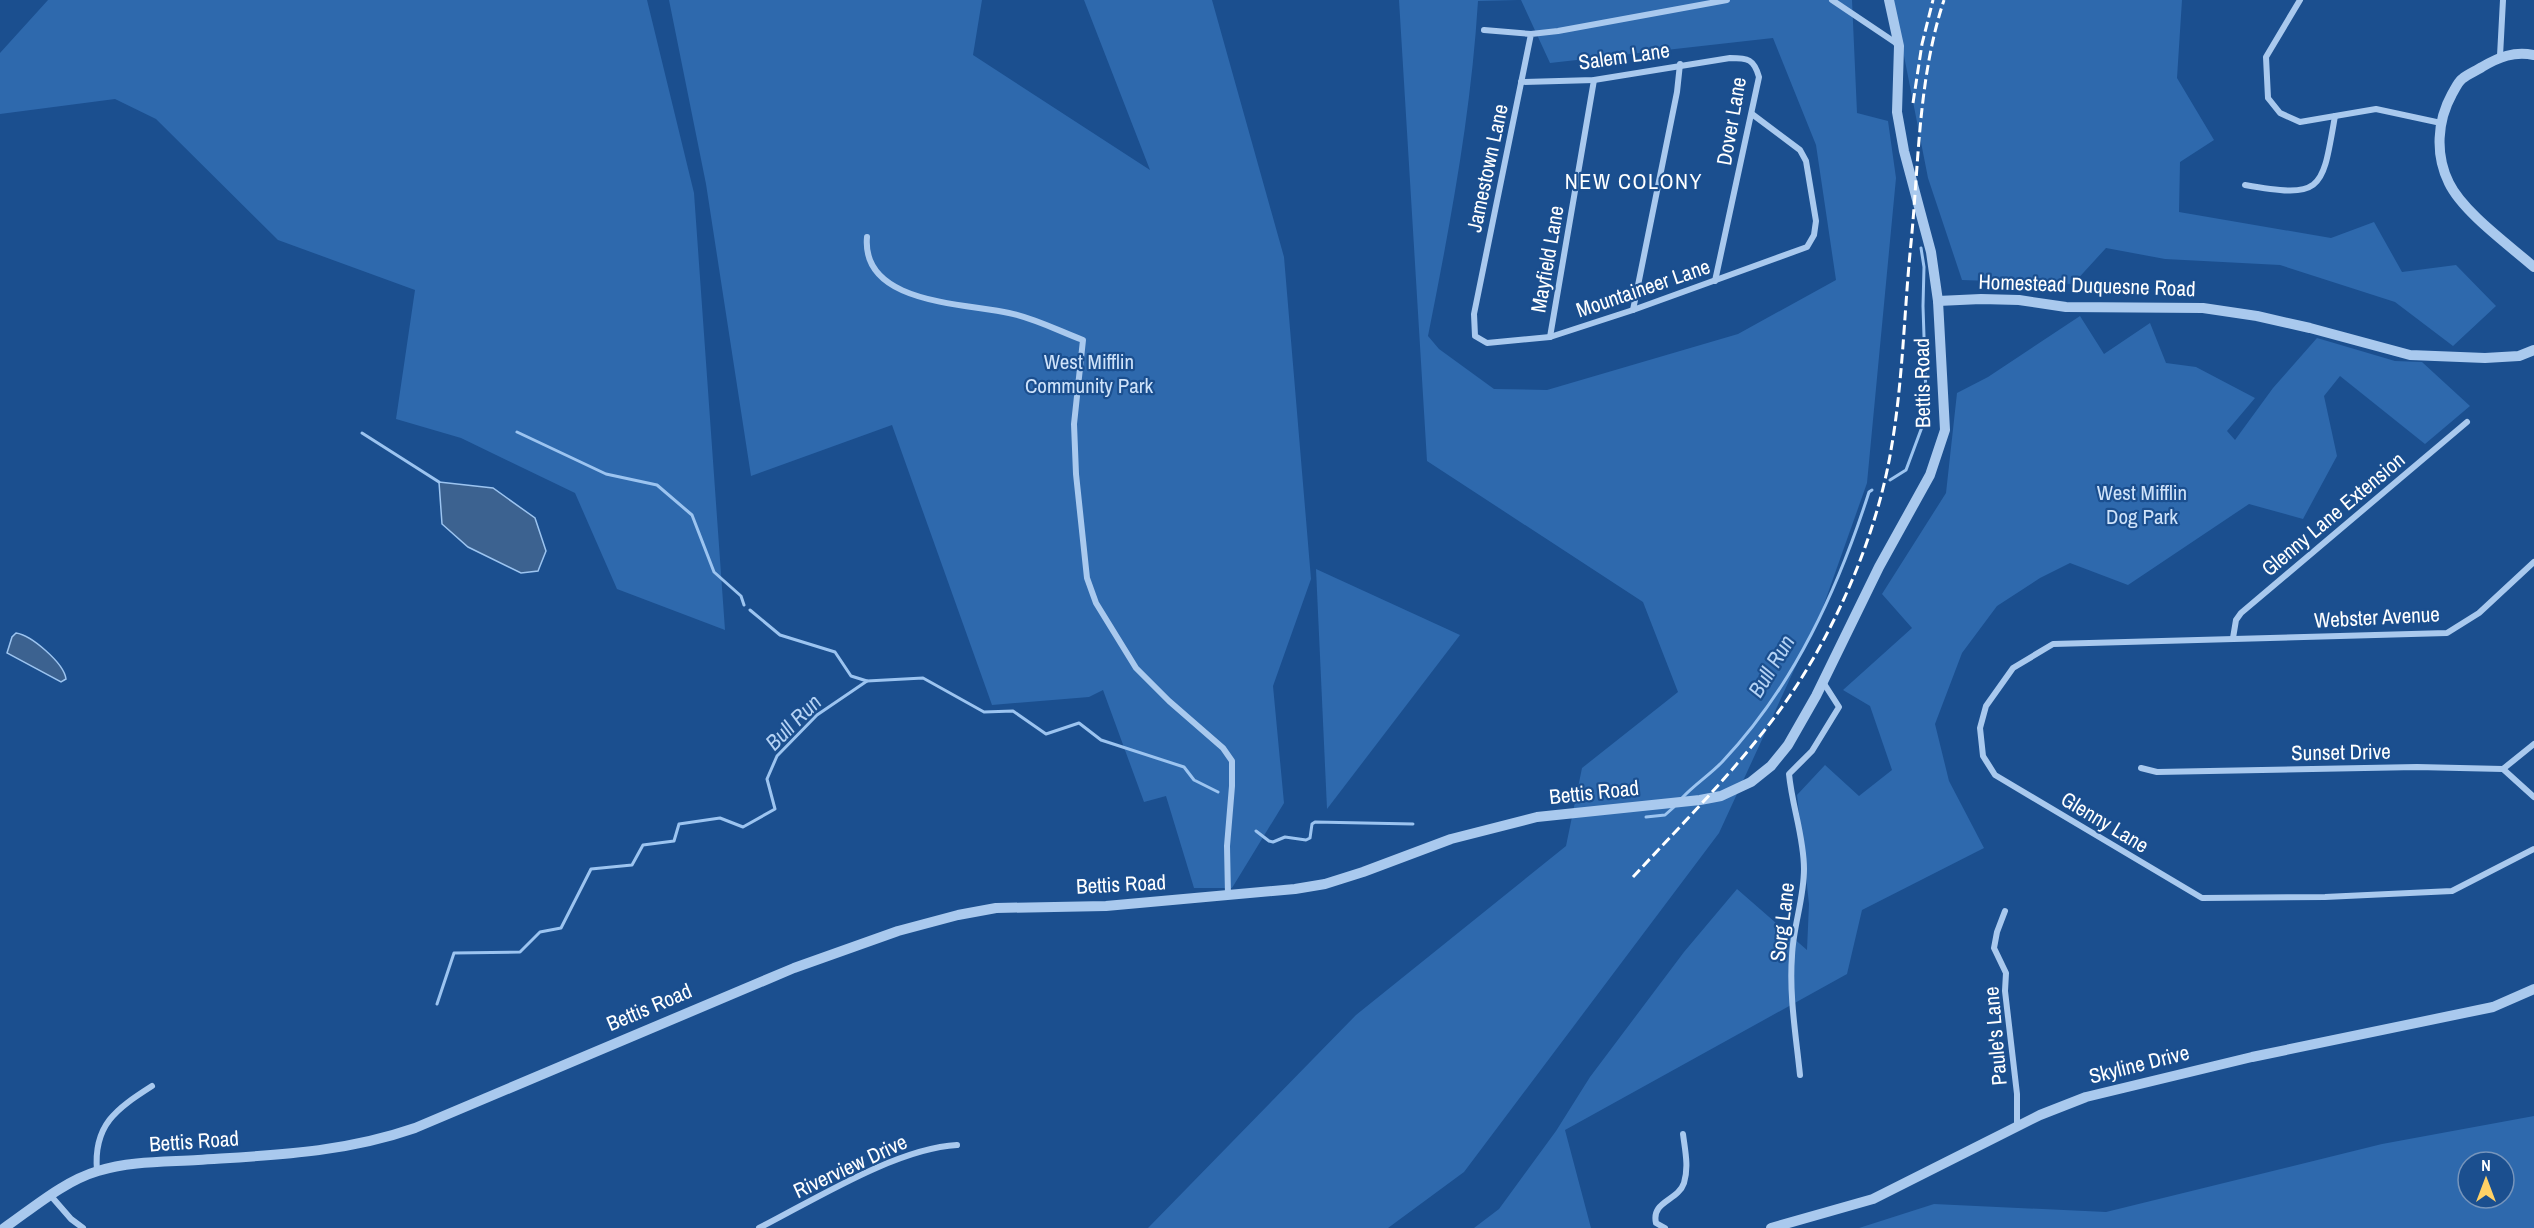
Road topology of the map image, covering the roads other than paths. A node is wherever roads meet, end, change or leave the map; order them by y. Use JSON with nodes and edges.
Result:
{"nodes":[{"id":1,"x":1727,"y":0,"type":"edge"},
{"id":2,"x":1832,"y":0,"type":"edge"},
{"id":3,"x":1889,"y":0,"type":"edge"},
{"id":4,"x":2300,"y":0,"type":"edge"},
{"id":5,"x":2502,"y":0,"type":"edge"},
{"id":6,"x":1484,"y":30,"type":"dead end"},
{"id":7,"x":1531,"y":34,"type":"junction"},
{"id":8,"x":1899,"y":46,"type":"junction"},
{"id":9,"x":2534,"y":55,"type":"edge"},
{"id":10,"x":2500,"y":56,"type":"junction"},
{"id":11,"x":1730,"y":58,"type":"joint"},
{"id":12,"x":1680,"y":64,"type":"junction"},
{"id":13,"x":1594,"y":80,"type":"junction"},
{"id":14,"x":1521,"y":82,"type":"junction"},
{"id":15,"x":1752,"y":114,"type":"junction"},
{"id":16,"x":2335,"y":116,"type":"junction"},
{"id":17,"x":2441,"y":123,"type":"junction"},
{"id":18,"x":2245,"y":185,"type":"dead end"},
{"id":19,"x":867,"y":237,"type":"dead end"},
{"id":20,"x":2534,"y":267,"type":"edge"},
{"id":21,"x":1715,"y":281,"type":"junction"},
{"id":22,"x":1938,"y":301,"type":"junction"},
{"id":23,"x":1633,"y":310,"type":"junction"},
{"id":24,"x":1475,"y":336,"type":"joint"},
{"id":25,"x":1550,"y":337,"type":"junction"},
{"id":26,"x":2534,"y":350,"type":"edge"},
{"id":27,"x":2467,"y":422,"type":"dead end"},
{"id":28,"x":2534,"y":562,"type":"edge"},
{"id":29,"x":2233,"y":638,"type":"junction"},
{"id":30,"x":1823,"y":682,"type":"junction"},
{"id":31,"x":2534,"y":744,"type":"edge"},
{"id":32,"x":2141,"y":768,"type":"dead end"},
{"id":33,"x":2503,"y":769,"type":"junction"},
{"id":34,"x":2534,"y":797,"type":"edge"},
{"id":35,"x":2534,"y":849,"type":"edge"},
{"id":36,"x":1228,"y":895,"type":"junction"},
{"id":37,"x":2005,"y":911,"type":"dead end"},
{"id":38,"x":2534,"y":989,"type":"edge"},
{"id":39,"x":1800,"y":1075,"type":"dead end"},
{"id":40,"x":152,"y":1086,"type":"dead end"},
{"id":41,"x":2017,"y":1126,"type":"junction"},
{"id":42,"x":1683,"y":1134,"type":"dead end"},
{"id":43,"x":957,"y":1145,"type":"dead end"},
{"id":44,"x":97,"y":1171,"type":"junction"},
{"id":45,"x":51,"y":1196,"type":"junction"},
{"id":46,"x":4,"y":1228,"type":"edge"},
{"id":47,"x":83,"y":1228,"type":"edge"},
{"id":48,"x":759,"y":1228,"type":"edge"},
{"id":49,"x":1665,"y":1228,"type":"edge"},
{"id":50,"x":1771,"y":1228,"type":"edge"}],
"edges":[{"from":1,"to":7,"type":"street"},
{"from":2,"to":8,"type":"street"},
{"from":3,"to":8,"type":"street"},
{"from":4,"to":16,"type":"street"},
{"from":5,"to":10,"type":"street"},
{"from":6,"to":7,"type":"street"},
{"from":7,"to":14,"type":"street","name":"Jamestown Lane"},
{"from":8,"to":22,"type":"street"},
{"from":9,"to":10,"type":"street"},
{"from":10,"to":17,"type":"street"},
{"from":11,"to":12,"type":"street","name":"Salem Lane"},
{"from":11,"to":15,"type":"street","name":"Dover Lane"},
{"from":12,"to":13,"type":"street","name":"Salem Lane"},
{"from":12,"to":23,"type":"street"},
{"from":13,"to":14,"type":"street","name":"Salem Lane"},
{"from":13,"to":25,"type":"street","name":"Mayfield Lane"},
{"from":14,"to":24,"type":"street","name":"Jamestown Lane"},
{"from":15,"to":21,"type":"street","name":"Dover Lane"},
{"from":15,"to":21,"type":"street","name":"Mountaineer Lane"},
{"from":16,"to":17,"type":"street"},
{"from":16,"to":18,"type":"street"},
{"from":17,"to":20,"type":"street"},
{"from":19,"to":36,"type":"street"},
{"from":21,"to":23,"type":"street","name":"Mountaineer Lane"},
{"from":22,"to":26,"type":"street","name":"Homestead Duquesne Road"},
{"from":22,"to":30,"type":"street","name":"Bettis Road"},
{"from":23,"to":25,"type":"street","name":"Mountaineer Lane"},
{"from":24,"to":25,"type":"street","name":"Mountaineer Lane"},
{"from":27,"to":29,"type":"street","name":"Glenny Lane Extension"},
{"from":28,"to":29,"type":"street","name":"Webster Avenue"},
{"from":29,"to":35,"type":"street","name":"Glenny Lane"},
{"from":30,"to":36,"type":"street","name":"Bettis Road"},
{"from":30,"to":39,"type":"street","name":"Sorg Lane"},
{"from":31,"to":33,"type":"street"},
{"from":32,"to":33,"type":"street","name":"Sunset Drive"},
{"from":33,"to":34,"type":"street"},
{"from":36,"to":44,"type":"street","name":"Bettis Road"},
{"from":37,"to":41,"type":"street","name":"Paule's Lane"},
{"from":38,"to":41,"type":"street","name":"Skyline Drive"},
{"from":40,"to":44,"type":"street"},
{"from":41,"to":50,"type":"street","name":"Skyline Drive"},
{"from":42,"to":49,"type":"street"},
{"from":43,"to":48,"type":"street","name":"Riverview Drive"},
{"from":44,"to":45,"type":"street","name":"Bettis Road"},
{"from":45,"to":46,"type":"street","name":"Bettis Road"},
{"from":45,"to":47,"type":"street"}]}
